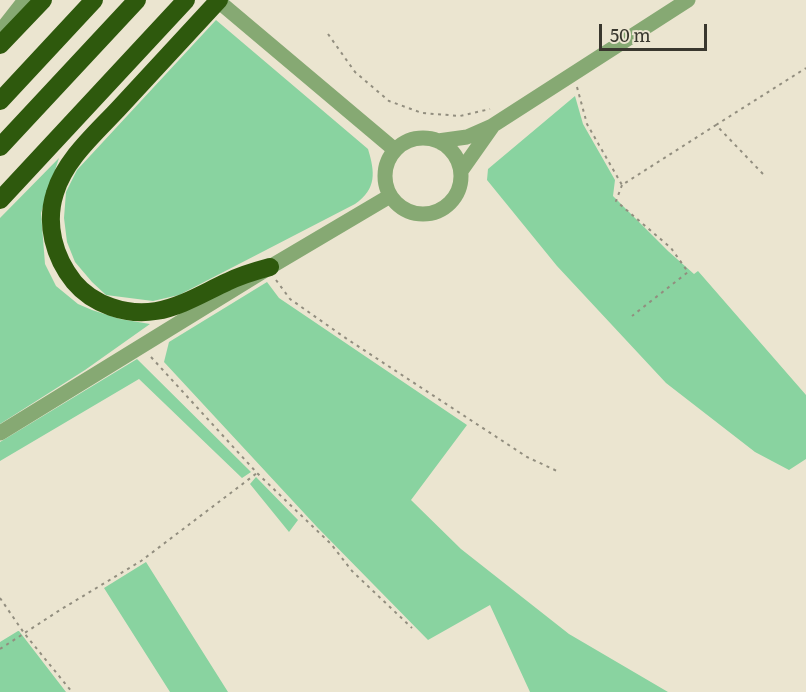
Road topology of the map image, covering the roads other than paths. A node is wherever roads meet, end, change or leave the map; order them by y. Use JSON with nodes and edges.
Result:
{"nodes":[{"id":1,"x":25,"y":0,"type":"edge"},
{"id":2,"x":43,"y":0,"type":"edge"},
{"id":3,"x":94,"y":0,"type":"edge"},
{"id":4,"x":137,"y":0,"type":"edge"},
{"id":5,"x":186,"y":0,"type":"edge"},
{"id":6,"x":688,"y":0,"type":"edge"},
{"id":7,"x":222,"y":4,"type":"edge"},
{"id":8,"x":0,"y":32,"type":"edge"},
{"id":9,"x":0,"y":45,"type":"edge"},
{"id":10,"x":0,"y":101,"type":"edge"},
{"id":11,"x":492,"y":126,"type":"junction"},
{"id":12,"x":438,"y":141,"type":"junction"},
{"id":13,"x":0,"y":147,"type":"edge"},
{"id":14,"x":395,"y":150,"type":"junction"},
{"id":15,"x":461,"y":171,"type":"junction"},
{"id":16,"x":390,"y":196,"type":"junction"},
{"id":17,"x":0,"y":200,"type":"edge"},
{"id":18,"x":270,"y":267,"type":"junction"},
{"id":19,"x":0,"y":433,"type":"edge"}],
"edges":[{"from":1,"to":8,"type":"street"},
{"from":2,"to":9,"type":"highway"},
{"from":3,"to":10,"type":"highway"},
{"from":4,"to":13,"type":"highway"},
{"from":5,"to":17,"type":"highway"},
{"from":6,"to":11,"type":"street"},
{"from":7,"to":14,"type":"street"},
{"from":7,"to":18,"type":"highway"},
{"from":11,"to":12,"type":"street"},
{"from":11,"to":15,"type":"street"},
{"from":12,"to":14,"type":"street"},
{"from":12,"to":15,"type":"street"},
{"from":14,"to":16,"type":"street"},
{"from":15,"to":16,"type":"street"},
{"from":16,"to":18,"type":"street"},
{"from":18,"to":19,"type":"street"}]}
